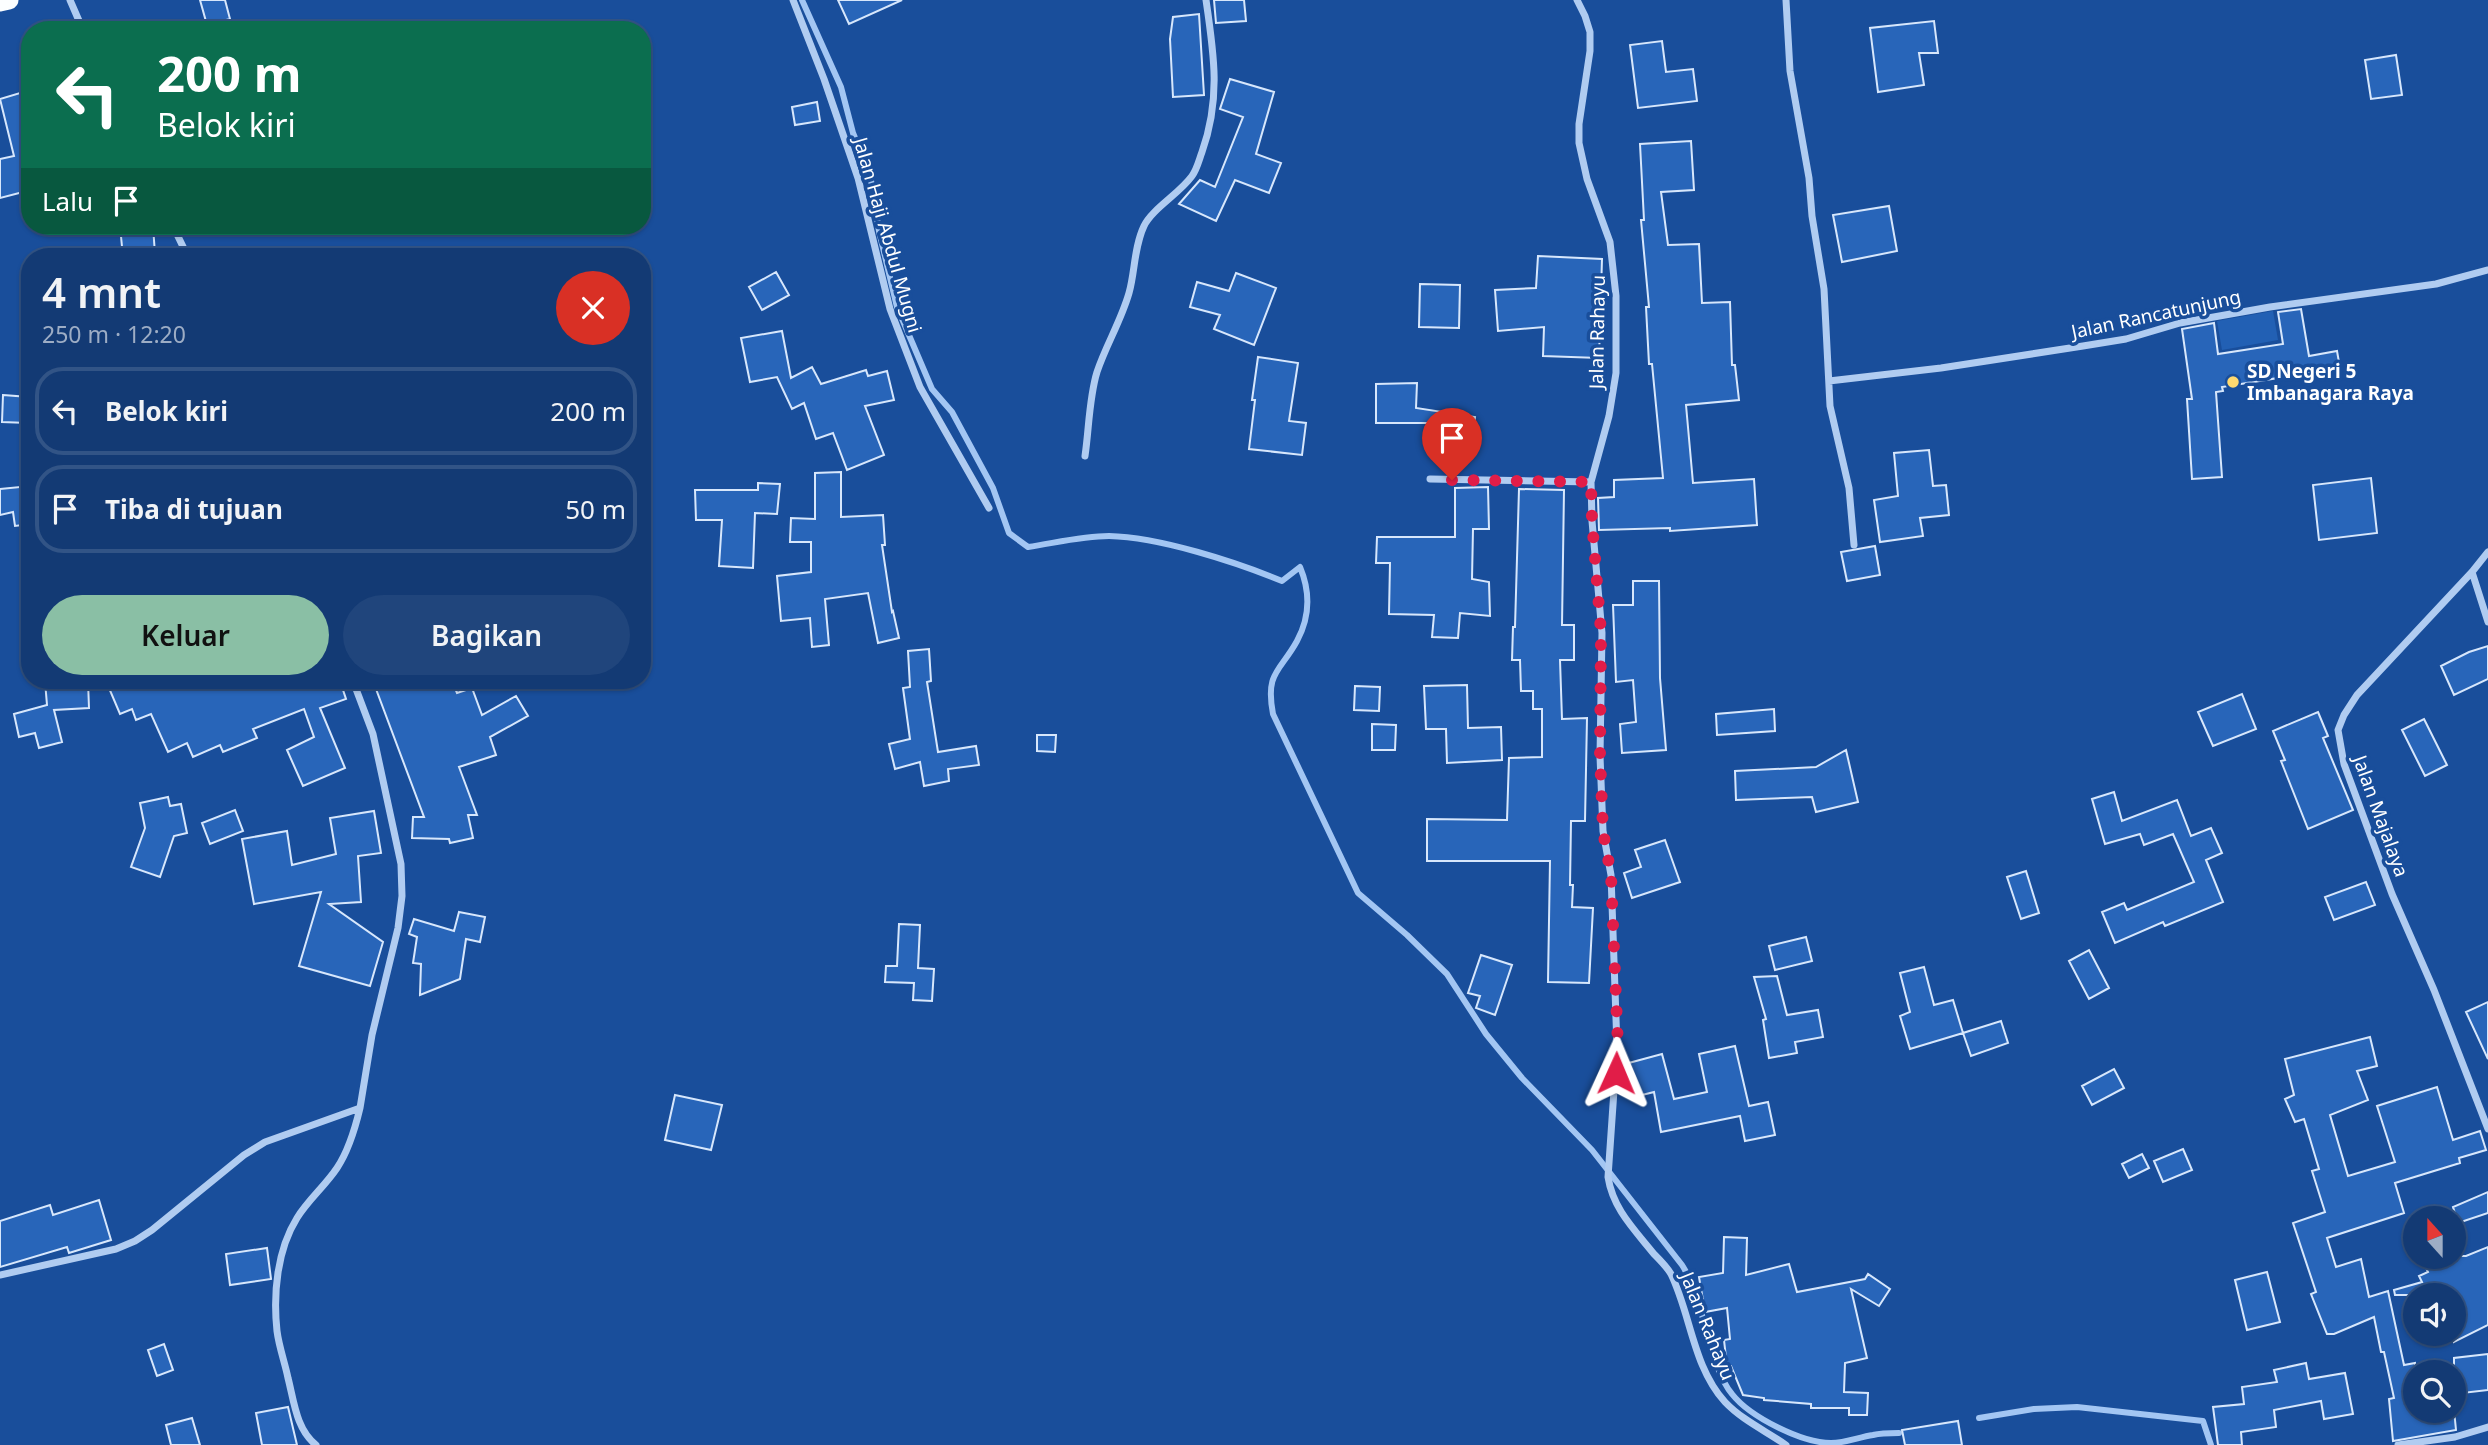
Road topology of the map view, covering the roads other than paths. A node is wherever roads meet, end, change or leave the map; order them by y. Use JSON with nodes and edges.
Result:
{"nodes":[{"id":1,"x":9,"y":0,"type":"edge"},
{"id":2,"x":70,"y":0,"type":"edge"},
{"id":3,"x":793,"y":0,"type":"edge"},
{"id":4,"x":1206,"y":0,"type":"edge"},
{"id":5,"x":1577,"y":0,"type":"edge"},
{"id":6,"x":1786,"y":0,"type":"edge"},
{"id":7,"x":0,"y":2,"type":"edge"},
{"id":8,"x":79,"y":21,"type":"edge"},
{"id":9,"x":2488,"y":270,"type":"edge"},
{"id":10,"x":1829,"y":381,"type":"junction"},
{"id":11,"x":1085,"y":456,"type":"dead end"},
{"id":12,"x":1430,"y":479,"type":"dead end"},
{"id":13,"x":1591,"y":482,"type":"junction"},
{"id":14,"x":989,"y":508,"type":"dead end"},
{"id":15,"x":1854,"y":545,"type":"dead end"},
{"id":16,"x":2488,"y":552,"type":"edge"},
{"id":17,"x":2472,"y":572,"type":"junction"},
{"id":18,"x":2488,"y":622,"type":"edge"},
{"id":19,"x":356,"y":689,"type":"edge"},
{"id":20,"x":360,"y":1108,"type":"junction"},
{"id":21,"x":2488,"y":1129,"type":"edge"},
{"id":22,"x":0,"y":1275,"type":"edge"},
{"id":23,"x":2488,"y":1427,"type":"edge"},
{"id":24,"x":316,"y":1445,"type":"edge"},
{"id":25,"x":1786,"y":1445,"type":"edge"},
{"id":26,"x":2398,"y":1445,"type":"edge"}],
"edges":[{"from":1,"to":7,"type":"highway"},
{"from":2,"to":8,"type":"street"},
{"from":3,"to":14,"type":"street","name":"Jalan Haji Abdul Mugni"},
{"from":4,"to":11,"type":"street"},
{"from":5,"to":13,"type":"street","name":"Jalan Rahayu"},
{"from":6,"to":10,"type":"street"},
{"from":9,"to":10,"type":"street","name":"Jalan Rancatunjung"},
{"from":10,"to":15,"type":"street"},
{"from":12,"to":13,"type":"street"},
{"from":13,"to":25,"type":"street","name":"Jalan Rahayu"},
{"from":16,"to":17,"type":"street","name":"Jalan Majalaya"},
{"from":17,"to":18,"type":"street"},
{"from":17,"to":21,"type":"street","name":"Jalan Majalaya"},
{"from":19,"to":20,"type":"street"},
{"from":20,"to":22,"type":"street"},
{"from":20,"to":24,"type":"street"},
{"from":23,"to":26,"type":"street"}]}
